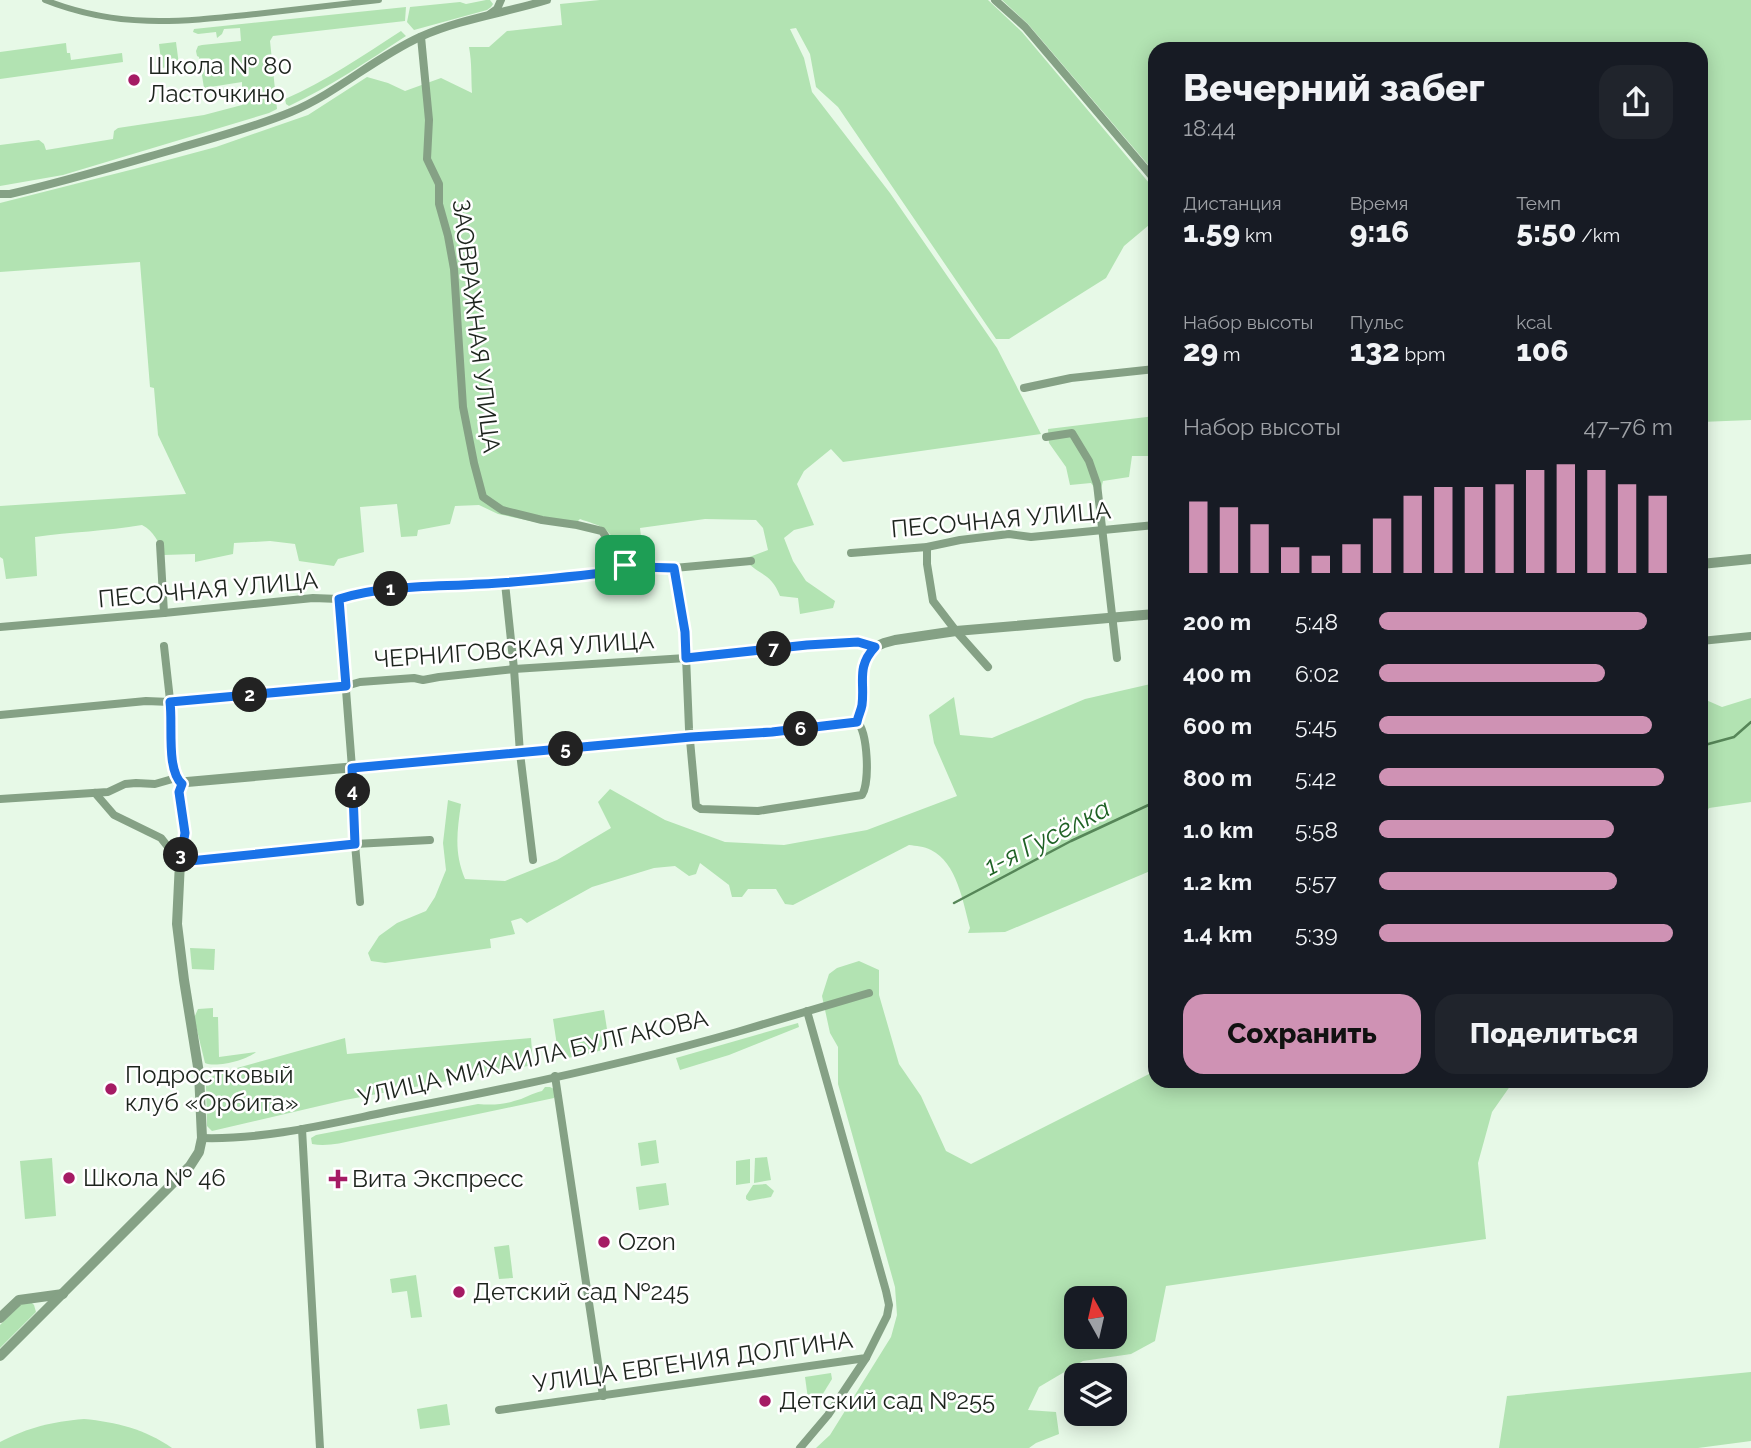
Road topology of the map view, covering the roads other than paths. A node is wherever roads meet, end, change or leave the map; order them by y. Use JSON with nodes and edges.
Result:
{"nodes":[{"id":1,"x":45,"y":0,"type":"edge"},
{"id":2,"x":379,"y":0,"type":"edge"},
{"id":3,"x":501,"y":0,"type":"edge"},
{"id":4,"x":547,"y":0,"type":"edge"},
{"id":5,"x":995,"y":0,"type":"edge"},
{"id":6,"x":488,"y":16,"type":"junction"},
{"id":7,"x":421,"y":37,"type":"junction"},
{"id":8,"x":1148,"y":172,"type":"edge"},
{"id":9,"x":0,"y":194,"type":"edge"},
{"id":10,"x":1148,"y":370,"type":"edge"},
{"id":11,"x":1024,"y":388,"type":"dead end"},
{"id":12,"x":1046,"y":437,"type":"dead end"},
{"id":13,"x":1148,"y":526,"type":"edge"},
{"id":14,"x":1103,"y":530,"type":"junction"},
{"id":15,"x":160,"y":544,"type":"dead end"},
{"id":16,"x":928,"y":547,"type":"junction"},
{"id":17,"x":851,"y":553,"type":"dead end"},
{"id":18,"x":1751,"y":559,"type":"edge"},
{"id":19,"x":751,"y":561,"type":"dead end"},
{"id":20,"x":1708,"y":563,"type":"edge"},
{"id":21,"x":625,"y":565,"type":"junction"},
{"id":22,"x":674,"y":568,"type":"junction"},
{"id":23,"x":505,"y":583,"type":"junction"},
{"id":24,"x":339,"y":599,"type":"junction"},
{"id":25,"x":164,"y":613,"type":"junction"},
{"id":26,"x":1148,"y":615,"type":"edge"},
{"id":27,"x":1113,"y":619,"type":"junction"},
{"id":28,"x":0,"y":627,"type":"edge"},
{"id":29,"x":956,"y":631,"type":"junction"},
{"id":30,"x":1751,"y":636,"type":"edge"},
{"id":31,"x":1708,"y":640,"type":"edge"},
{"id":32,"x":164,"y":646,"type":"dead end"},
{"id":33,"x":875,"y":647,"type":"junction"},
{"id":34,"x":686,"y":658,"type":"junction"},
{"id":35,"x":1116,"y":658,"type":"dead end"},
{"id":36,"x":988,"y":667,"type":"dead end"},
{"id":37,"x":514,"y":669,"type":"junction"},
{"id":38,"x":346,"y":686,"type":"junction"},
{"id":39,"x":170,"y":702,"type":"junction"},
{"id":40,"x":0,"y":715,"type":"edge"},
{"id":41,"x":857,"y":722,"type":"junction"},
{"id":42,"x":691,"y":737,"type":"junction"},
{"id":43,"x":520,"y":753,"type":"junction"},
{"id":44,"x":352,"y":768,"type":"junction"},
{"id":45,"x":179,"y":781,"type":"junction"},
{"id":46,"x":95,"y":793,"type":"junction"},
{"id":47,"x":0,"y":799,"type":"edge"},
{"id":48,"x":430,"y":840,"type":"dead end"},
{"id":49,"x":355,"y":844,"type":"junction"},
{"id":50,"x":533,"y":860,"type":"dead end"},
{"id":51,"x":180,"y":862,"type":"junction"},
{"id":52,"x":360,"y":902,"type":"dead end"},
{"id":53,"x":869,"y":993,"type":"dead end"},
{"id":54,"x":807,"y":1011,"type":"junction"},
{"id":55,"x":555,"y":1076,"type":"junction"},
{"id":56,"x":302,"y":1129,"type":"junction"},
{"id":57,"x":202,"y":1138,"type":"junction"},
{"id":58,"x":63,"y":1294,"type":"junction"},
{"id":59,"x":0,"y":1318,"type":"edge"},
{"id":60,"x":0,"y":1356,"type":"edge"},
{"id":61,"x":866,"y":1358,"type":"junction"},
{"id":62,"x":603,"y":1396,"type":"junction"},
{"id":63,"x":499,"y":1410,"type":"dead end"},
{"id":64,"x":320,"y":1448,"type":"edge"},
{"id":65,"x":800,"y":1448,"type":"edge"}],
"edges":[{"from":1,"to":2,"type":"street"},
{"from":3,"to":6,"type":"street"},
{"from":4,"to":6,"type":"street"},
{"from":5,"to":8,"type":"street"},
{"from":6,"to":7,"type":"street"},
{"from":7,"to":9,"type":"street"},
{"from":7,"to":21,"type":"street","name":"ЗАОВРАЖНАЯ УЛИЦА"},
{"from":10,"to":11,"type":"street"},
{"from":12,"to":14,"type":"street"},
{"from":13,"to":14,"type":"street","name":"ПЕСОЧНАЯ УЛИЦА"},
{"from":14,"to":16,"type":"street","name":"ПЕСОЧНАЯ УЛИЦА"},
{"from":14,"to":27,"type":"street"},
{"from":15,"to":25,"type":"street"},
{"from":16,"to":17,"type":"street","name":"ПЕСОЧНАЯ УЛИЦА"},
{"from":16,"to":29,"type":"street"},
{"from":18,"to":20,"type":"street"},
{"from":19,"to":22,"type":"street","name":"ПЕСОЧНАЯ УЛИЦА"},
{"from":21,"to":22,"type":"street","name":"ПЕСОЧНАЯ УЛИЦА"},
{"from":21,"to":23,"type":"street","name":"ПЕСОЧНАЯ УЛИЦА"},
{"from":22,"to":34,"type":"street"},
{"from":23,"to":24,"type":"street","name":"ПЕСОЧНАЯ УЛИЦА"},
{"from":23,"to":37,"type":"street"},
{"from":24,"to":25,"type":"street","name":"ПЕСОЧНАЯ УЛИЦА"},
{"from":24,"to":38,"type":"street"},
{"from":25,"to":28,"type":"street","name":"ПЕСОЧНАЯ УЛИЦА"},
{"from":26,"to":27,"type":"street","name":"ЧЕРНИГОВСКАЯ УЛИЦА"},
{"from":27,"to":29,"type":"street","name":"ЧЕРНИГОВСКАЯ УЛИЦА"},
{"from":27,"to":35,"type":"street"},
{"from":29,"to":33,"type":"street","name":"ЧЕРНИГОВСКАЯ УЛИЦА"},
{"from":29,"to":36,"type":"street"},
{"from":30,"to":31,"type":"street"},
{"from":32,"to":39,"type":"street"},
{"from":33,"to":34,"type":"street","name":"ЧЕРНИГОВСКАЯ УЛИЦА"},
{"from":33,"to":41,"type":"street"},
{"from":34,"to":37,"type":"street","name":"ЧЕРНИГОВСКАЯ УЛИЦА"},
{"from":34,"to":42,"type":"street"},
{"from":37,"to":38,"type":"street","name":"ЧЕРНИГОВСКАЯ УЛИЦА"},
{"from":37,"to":43,"type":"street"},
{"from":38,"to":39,"type":"street","name":"ЧЕРНИГОВСКАЯ УЛИЦА"},
{"from":38,"to":44,"type":"street"},
{"from":39,"to":40,"type":"street","name":"ЧЕРНИГОВСКАЯ УЛИЦА"},
{"from":39,"to":45,"type":"street"},
{"from":41,"to":42,"type":"street"},
{"from":41,"to":42,"type":"street"},
{"from":42,"to":43,"type":"street"},
{"from":43,"to":44,"type":"street"},
{"from":43,"to":50,"type":"street"},
{"from":44,"to":45,"type":"street"},
{"from":44,"to":49,"type":"street"},
{"from":45,"to":46,"type":"street"},
{"from":45,"to":51,"type":"street"},
{"from":46,"to":47,"type":"street"},
{"from":46,"to":51,"type":"street"},
{"from":48,"to":49,"type":"street"},
{"from":49,"to":51,"type":"street"},
{"from":49,"to":52,"type":"street"},
{"from":51,"to":57,"type":"street"},
{"from":53,"to":54,"type":"street","name":"УЛИЦА МИХАИЛА БУЛГАКОВА"},
{"from":54,"to":55,"type":"street","name":"УЛИЦА МИХАИЛА БУЛГАКОВА"},
{"from":54,"to":61,"type":"street","name":"УЛИЦА ЕВГЕНИЯ ДОЛГИНА"},
{"from":55,"to":56,"type":"street","name":"УЛИЦА МИХАИЛА БУЛГАКОВА"},
{"from":55,"to":62,"type":"street"},
{"from":56,"to":57,"type":"street","name":"УЛИЦА МИХАИЛА БУЛГАКОВА"},
{"from":56,"to":64,"type":"street"},
{"from":57,"to":58,"type":"street"},
{"from":58,"to":59,"type":"street"},
{"from":58,"to":60,"type":"street"},
{"from":61,"to":62,"type":"street","name":"УЛИЦА ЕВГЕНИЯ ДОЛГИНА"},
{"from":61,"to":65,"type":"street"},
{"from":62,"to":63,"type":"street","name":"УЛИЦА ЕВГЕНИЯ ДОЛГИНА"}]}
